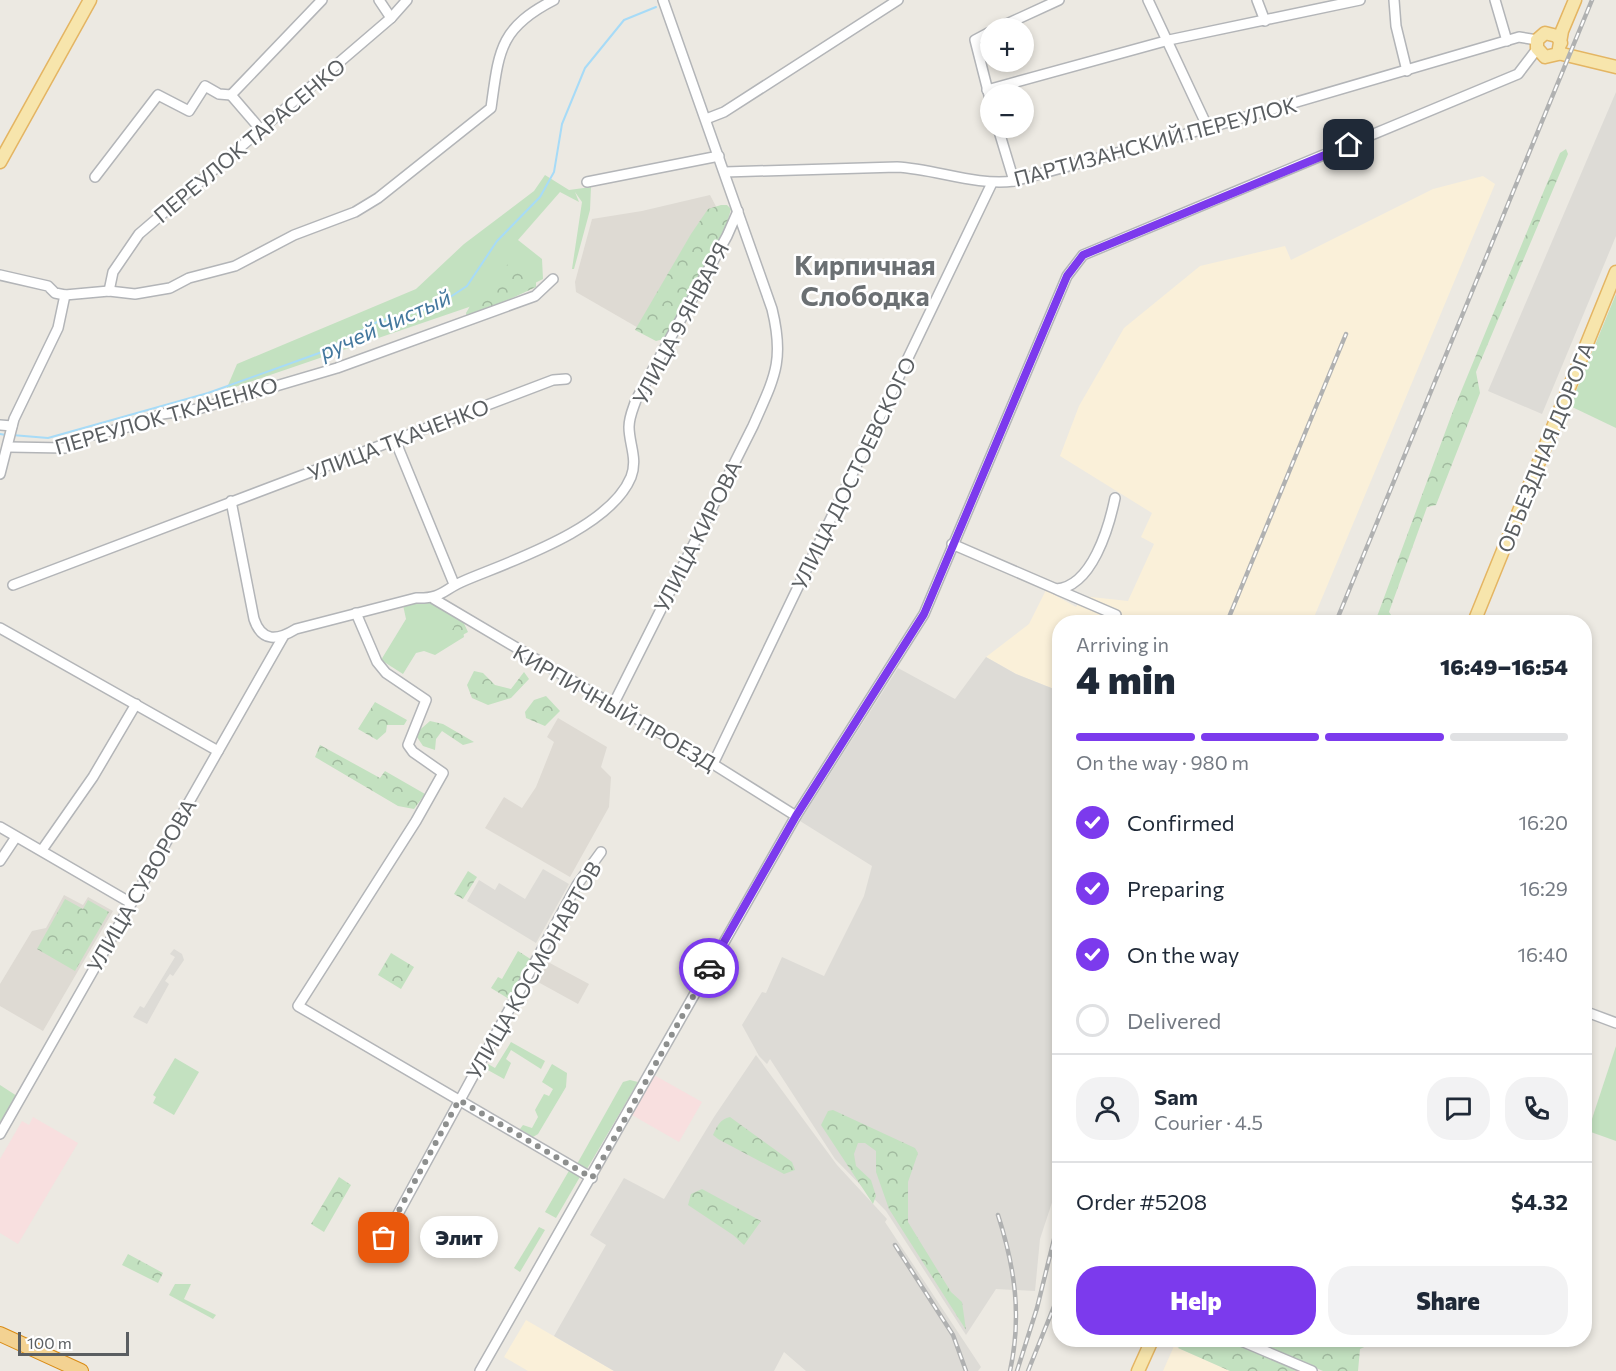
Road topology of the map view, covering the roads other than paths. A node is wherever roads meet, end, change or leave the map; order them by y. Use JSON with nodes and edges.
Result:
{"nodes":[{"id":1,"x":90,"y":0,"type":"edge"},
{"id":2,"x":322,"y":0,"type":"edge"},
{"id":3,"x":379,"y":0,"type":"edge"},
{"id":4,"x":406,"y":0,"type":"edge"},
{"id":5,"x":554,"y":0,"type":"edge"},
{"id":6,"x":663,"y":0,"type":"edge"},
{"id":7,"x":898,"y":0,"type":"edge"},
{"id":8,"x":1059,"y":0,"type":"edge"},
{"id":9,"x":1148,"y":0,"type":"edge"},
{"id":10,"x":1257,"y":0,"type":"edge"},
{"id":11,"x":1360,"y":0,"type":"edge"},
{"id":12,"x":1395,"y":0,"type":"edge"},
{"id":13,"x":1496,"y":0,"type":"edge"},
{"id":14,"x":1574,"y":0,"type":"edge"},
{"id":15,"x":391,"y":18,"type":"junction"},
{"id":16,"x":1020,"y":18,"type":"edge"},
{"id":17,"x":1265,"y":21,"type":"junction"},
{"id":18,"x":980,"y":37,"type":"edge"},
{"id":19,"x":1169,"y":40,"type":"junction"},
{"id":20,"x":1507,"y":41,"type":"junction"},
{"id":21,"x":1540,"y":45,"type":"junction"},
{"id":22,"x":1560,"y":47,"type":"junction"},
{"id":23,"x":980,"y":59,"type":"edge"},
{"id":24,"x":1616,"y":61,"type":"edge"},
{"id":25,"x":1616,"y":67,"type":"edge"},
{"id":26,"x":1407,"y":71,"type":"junction"},
{"id":27,"x":1022,"y":84,"type":"edge"},
{"id":28,"x":231,"y":94,"type":"junction"},
{"id":29,"x":706,"y":119,"type":"junction"},
{"id":30,"x":1208,"y":128,"type":"junction"},
{"id":31,"x":262,"y":131,"type":"junction"},
{"id":32,"x":1001,"y":138,"type":"edge"},
{"id":33,"x":719,"y":156,"type":"junction"},
{"id":34,"x":0,"y":162,"type":"edge"},
{"id":35,"x":725,"y":172,"type":"junction"},
{"id":36,"x":95,"y":177,"type":"dead end"},
{"id":37,"x":1014,"y":181,"type":"junction"},
{"id":38,"x":587,"y":183,"type":"dead end"},
{"id":39,"x":992,"y":183,"type":"junction"},
{"id":40,"x":738,"y":211,"type":"junction"},
{"id":41,"x":1616,"y":272,"type":"edge"},
{"id":42,"x":0,"y":275,"type":"edge"},
{"id":43,"x":553,"y":279,"type":"dead end"},
{"id":44,"x":109,"y":291,"type":"junction"},
{"id":45,"x":65,"y":295,"type":"junction"},
{"id":46,"x":566,"y":379,"type":"dead end"},
{"id":47,"x":0,"y":425,"type":"edge"},
{"id":48,"x":12,"y":429,"type":"junction"},
{"id":49,"x":395,"y":440,"type":"junction"},
{"id":50,"x":9,"y":445,"type":"junction"},
{"id":51,"x":0,"y":474,"type":"edge"},
{"id":52,"x":1115,"y":498,"type":"dead end"},
{"id":53,"x":231,"y":501,"type":"junction"},
{"id":54,"x":952,"y":543,"type":"junction"},
{"id":55,"x":454,"y":584,"type":"junction"},
{"id":56,"x":13,"y":585,"type":"dead end"},
{"id":57,"x":1056,"y":589,"type":"junction"},
{"id":58,"x":434,"y":599,"type":"junction"},
{"id":59,"x":356,"y":614,"type":"junction"},
{"id":60,"x":1116,"y":615,"type":"dead end"},
{"id":61,"x":1477,"y":615,"type":"edge"},
{"id":62,"x":0,"y":628,"type":"edge"},
{"id":63,"x":283,"y":637,"type":"junction"},
{"id":64,"x":136,"y":704,"type":"junction"},
{"id":65,"x":613,"y":705,"type":"junction"},
{"id":66,"x":218,"y":751,"type":"junction"},
{"id":67,"x":713,"y":764,"type":"junction"},
{"id":68,"x":796,"y":816,"type":"junction"},
{"id":69,"x":0,"y":827,"type":"edge"},
{"id":70,"x":16,"y":837,"type":"junction"},
{"id":71,"x":42,"y":850,"type":"junction"},
{"id":72,"x":601,"y":852,"type":"dead end"},
{"id":73,"x":0,"y":861,"type":"edge"},
{"id":74,"x":131,"y":903,"type":"junction"},
{"id":75,"x":1592,"y":1014,"type":"edge"},
{"id":76,"x":1616,"y":1023,"type":"edge"},
{"id":77,"x":459,"y":1100,"type":"junction"},
{"id":78,"x":0,"y":1134,"type":"edge"},
{"id":79,"x":592,"y":1178,"type":"junction"},
{"id":80,"x":380,"y":1247,"type":"dead end"},
{"id":81,"x":0,"y":1334,"type":"edge"},
{"id":82,"x":1149,"y":1347,"type":"edge"},
{"id":83,"x":1255,"y":1347,"type":"edge"},
{"id":84,"x":81,"y":1371,"type":"edge"},
{"id":85,"x":480,"y":1371,"type":"edge"},
{"id":86,"x":1138,"y":1371,"type":"edge"},
{"id":87,"x":1312,"y":1371,"type":"edge"}],
"edges":[{"from":1,"to":34,"type":"main road"},
{"from":2,"to":28,"type":"street"},
{"from":3,"to":15,"type":"street"},
{"from":4,"to":15,"type":"street","name":"ПЕРЕУЛОК ТАРАСЕНКО"},
{"from":5,"to":44,"type":"street"},
{"from":6,"to":29,"type":"street"},
{"from":7,"to":29,"type":"street"},
{"from":8,"to":16,"type":"street"},
{"from":9,"to":19,"type":"street"},
{"from":10,"to":17,"type":"street"},
{"from":11,"to":17,"type":"street"},
{"from":12,"to":26,"type":"street"},
{"from":13,"to":20,"type":"street"},
{"from":14,"to":21,"type":"main road"},
{"from":14,"to":22,"type":"main road"},
{"from":15,"to":31,"type":"street","name":"ПЕРЕУЛОК ТАРАСЕНКО"},
{"from":17,"to":19,"type":"street"},
{"from":18,"to":23,"type":"street"},
{"from":19,"to":27,"type":"street"},
{"from":19,"to":30,"type":"street"},
{"from":20,"to":21,"type":"street","name":"ПАРТИЗАНСКИЙ ПЕРЕУЛОК"},
{"from":20,"to":26,"type":"street","name":"ПАРТИЗАНСКИЙ ПЕРЕУЛОК"},
{"from":21,"to":22,"type":"main road","name":"ПАРТИЗАНСКИЙ ПЕРЕУЛОК"},
{"from":21,"to":22,"type":"main road","name":"ПАРТИЗАНСКИЙ ПЕРЕУЛОК"},
{"from":21,"to":54,"type":"street"},
{"from":22,"to":24,"type":"main road","name":"ПАРТИЗАНСКИЙ ПЕРЕУЛОК"},
{"from":22,"to":25,"type":"main road","name":"ПАРТИЗАНСКИЙ ПЕРЕУЛОК"},
{"from":26,"to":30,"type":"street","name":"ПАРТИЗАНСКИЙ ПЕРЕУЛОК"},
{"from":28,"to":31,"type":"street"},
{"from":28,"to":36,"type":"street"},
{"from":29,"to":33,"type":"street"},
{"from":30,"to":37,"type":"street","name":"ПАРТИЗАНСКИЙ ПЕРЕУЛОК"},
{"from":31,"to":44,"type":"street","name":"ПЕРЕУЛОК ТАРАСЕНКО"},
{"from":32,"to":37,"type":"street"},
{"from":33,"to":35,"type":"street"},
{"from":33,"to":38,"type":"street"},
{"from":35,"to":39,"type":"street","name":"ПАРТИЗАНСКИЙ ПЕРЕУЛОК"},
{"from":35,"to":40,"type":"street"},
{"from":37,"to":39,"type":"street","name":"ПАРТИЗАНСКИЙ ПЕРЕУЛОК"},
{"from":39,"to":67,"type":"street","name":"УЛИЦА ДОСТОЕВСКОГО"},
{"from":40,"to":55,"type":"street","name":"УЛИЦА 9 ЯНВАРЯ"},
{"from":40,"to":65,"type":"street","name":"УЛИЦА КИРОВА"},
{"from":41,"to":61,"type":"main road","name":"ОБЪЕЗДНАЯ ДОРОГА"},
{"from":42,"to":45,"type":"street"},
{"from":43,"to":50,"type":"street","name":"ПЕРЕУЛОК ТКАЧЕНКО"},
{"from":44,"to":45,"type":"street"},
{"from":45,"to":48,"type":"street"},
{"from":46,"to":49,"type":"street","name":"УЛИЦА ТКАЧЕНКО"},
{"from":47,"to":48,"type":"street"},
{"from":48,"to":50,"type":"street"},
{"from":49,"to":53,"type":"street","name":"УЛИЦА ТКАЧЕНКО"},
{"from":49,"to":55,"type":"street"},
{"from":50,"to":51,"type":"street"},
{"from":52,"to":57,"type":"street"},
{"from":53,"to":56,"type":"street","name":"УЛИЦА ТКАЧЕНКО"},
{"from":53,"to":63,"type":"street"},
{"from":54,"to":57,"type":"street"},
{"from":54,"to":68,"type":"street"},
{"from":55,"to":58,"type":"street","name":"УЛИЦА 9 ЯНВАРЯ"},
{"from":57,"to":60,"type":"street"},
{"from":58,"to":59,"type":"street"},
{"from":58,"to":65,"type":"street","name":"КИРПИЧНЫЙ ПРОЕЗД"},
{"from":59,"to":63,"type":"street"},
{"from":59,"to":77,"type":"street"},
{"from":62,"to":64,"type":"street"},
{"from":63,"to":66,"type":"street","name":"УЛИЦА СУВОРОВА"},
{"from":64,"to":66,"type":"street"},
{"from":64,"to":71,"type":"street"},
{"from":65,"to":67,"type":"street","name":"КИРПИЧНЫЙ ПРОЕЗД"},
{"from":66,"to":74,"type":"street","name":"УЛИЦА СУВОРОВА"},
{"from":67,"to":68,"type":"street","name":"КИРПИЧНЫЙ ПРОЕЗД"},
{"from":68,"to":79,"type":"street"},
{"from":69,"to":70,"type":"street"},
{"from":70,"to":71,"type":"street"},
{"from":70,"to":73,"type":"street"},
{"from":71,"to":74,"type":"street"},
{"from":72,"to":77,"type":"street","name":"УЛИЦА КОСМОНАВТОВ"},
{"from":74,"to":78,"type":"street","name":"УЛИЦА СУВОРОВА"},
{"from":75,"to":76,"type":"street"},
{"from":77,"to":79,"type":"street"},
{"from":77,"to":80,"type":"street","name":"УЛИЦА КОСМОНАВТОВ"},
{"from":79,"to":85,"type":"street"},
{"from":81,"to":84,"type":"highway"},
{"from":82,"to":86,"type":"main road"},
{"from":83,"to":87,"type":"street"}]}
